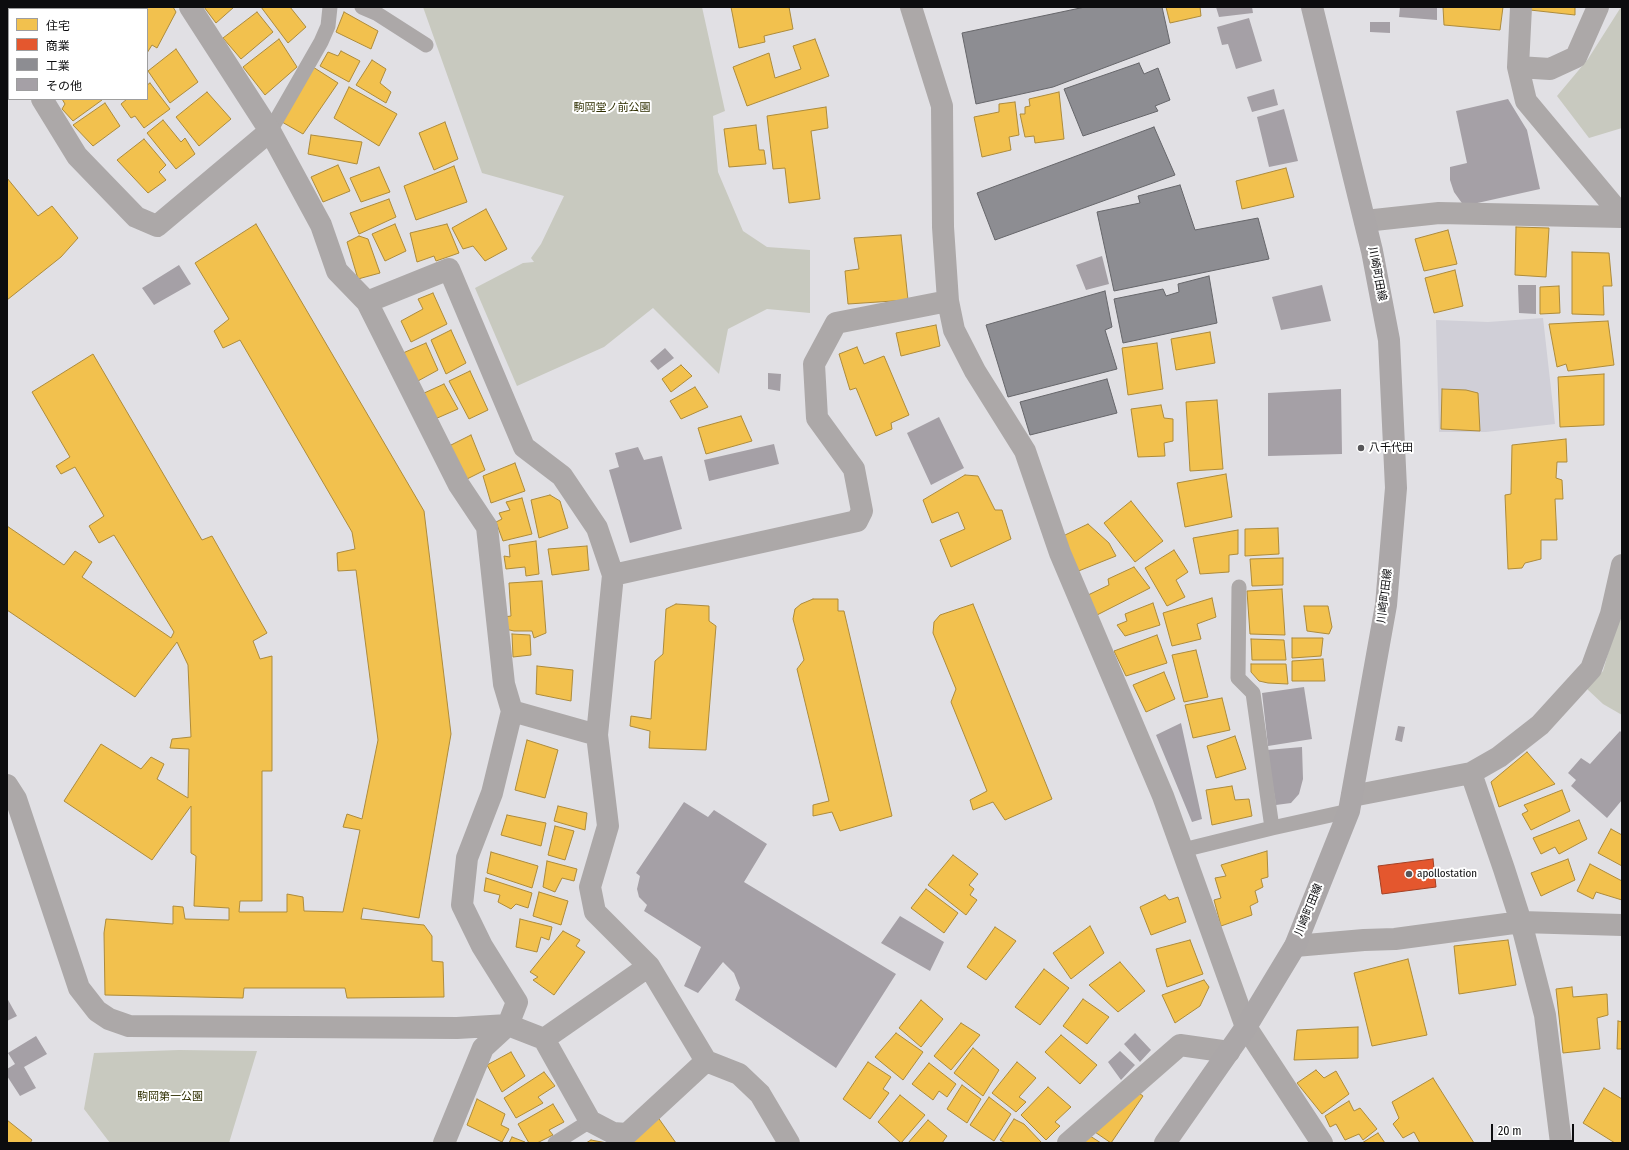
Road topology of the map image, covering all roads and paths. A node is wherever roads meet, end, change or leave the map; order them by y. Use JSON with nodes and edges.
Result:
{"nodes":[{"id":1,"x":190,"y":7,"type":"edge"},
{"id":2,"x":330,"y":7,"type":"edge"},
{"id":3,"x":362,"y":7,"type":"edge"},
{"id":4,"x":911,"y":7,"type":"edge"},
{"id":5,"x":1312,"y":7,"type":"edge"},
{"id":6,"x":1521,"y":7,"type":"edge"},
{"id":7,"x":1598,"y":7,"type":"edge"},
{"id":8,"x":426,"y":45,"type":"dead end"},
{"id":9,"x":1518,"y":67,"type":"junction"},
{"id":10,"x":43,"y":100,"type":"edge"},
{"id":11,"x":270,"y":131,"type":"junction"},
{"id":12,"x":1622,"y":216,"type":"edge"},
{"id":13,"x":1365,"y":221,"type":"junction"},
{"id":14,"x":948,"y":301,"type":"junction"},
{"id":15,"x":367,"y":302,"type":"junction"},
{"id":16,"x":1622,"y":565,"type":"edge"},
{"id":17,"x":613,"y":575,"type":"junction"},
{"id":18,"x":1239,"y":587,"type":"dead end"},
{"id":19,"x":512,"y":711,"type":"junction"},
{"id":20,"x":597,"y":735,"type":"junction"},
{"id":21,"x":1471,"y":773,"type":"junction"},
{"id":22,"x":7,"y":785,"type":"edge"},
{"id":23,"x":1350,"y":804,"type":"junction"},
{"id":24,"x":1272,"y":828,"type":"junction"},
{"id":25,"x":1183,"y":850,"type":"junction"},
{"id":26,"x":1521,"y":922,"type":"junction"},
{"id":27,"x":1622,"y":925,"type":"edge"},
{"id":28,"x":1294,"y":946,"type":"junction"},
{"id":29,"x":648,"y":966,"type":"junction"},
{"id":30,"x":508,"y":1025,"type":"junction"},
{"id":31,"x":1246,"y":1027,"type":"junction"},
{"id":32,"x":544,"y":1039,"type":"junction"},
{"id":33,"x":1229,"y":1052,"type":"junction"},
{"id":34,"x":706,"y":1061,"type":"junction"},
{"id":35,"x":590,"y":1121,"type":"junction"},
{"id":36,"x":444,"y":1143,"type":"edge"},
{"id":37,"x":555,"y":1143,"type":"edge"},
{"id":38,"x":789,"y":1143,"type":"edge"},
{"id":39,"x":1068,"y":1143,"type":"edge"},
{"id":40,"x":1165,"y":1143,"type":"edge"},
{"id":41,"x":1322,"y":1143,"type":"edge"},
{"id":42,"x":1561,"y":1143,"type":"edge"}],
"edges":[{"from":1,"to":11,"type":"street"},
{"from":2,"to":11,"type":"lane"},
{"from":3,"to":8,"type":"lane"},
{"from":4,"to":14,"type":"street"},
{"from":5,"to":13,"type":"main road","name":"川崎町田線"},
{"from":6,"to":9,"type":"street"},
{"from":7,"to":9,"type":"street"},
{"from":9,"to":12,"type":"street"},
{"from":10,"to":11,"type":"street"},
{"from":11,"to":15,"type":"street"},
{"from":12,"to":13,"type":"street"},
{"from":13,"to":23,"type":"main road","name":"川崎町田線"},
{"from":14,"to":17,"type":"street"},
{"from":14,"to":25,"type":"street"},
{"from":15,"to":17,"type":"street"},
{"from":15,"to":19,"type":"street"},
{"from":16,"to":21,"type":"street"},
{"from":17,"to":20,"type":"street"},
{"from":18,"to":24,"type":"lane"},
{"from":19,"to":20,"type":"street"},
{"from":19,"to":30,"type":"street"},
{"from":20,"to":29,"type":"street"},
{"from":21,"to":23,"type":"street"},
{"from":21,"to":26,"type":"street"},
{"from":22,"to":30,"type":"street"},
{"from":23,"to":24,"type":"lane"},
{"from":23,"to":28,"type":"main road","name":"川崎町田線"},
{"from":24,"to":25,"type":"lane"},
{"from":25,"to":31,"type":"street"},
{"from":26,"to":27,"type":"street"},
{"from":26,"to":28,"type":"street"},
{"from":26,"to":42,"type":"street"},
{"from":28,"to":31,"type":"main road","name":"川崎町田線"},
{"from":29,"to":32,"type":"street"},
{"from":29,"to":34,"type":"street"},
{"from":30,"to":32,"type":"street"},
{"from":30,"to":36,"type":"street"},
{"from":31,"to":33,"type":"main road","name":"川崎町田線"},
{"from":31,"to":41,"type":"street"},
{"from":32,"to":35,"type":"street"},
{"from":33,"to":39,"type":"street"},
{"from":33,"to":40,"type":"main road","name":"川崎町田線"},
{"from":34,"to":35,"type":"street"},
{"from":34,"to":38,"type":"street"},
{"from":35,"to":37,"type":"lane"}]}
